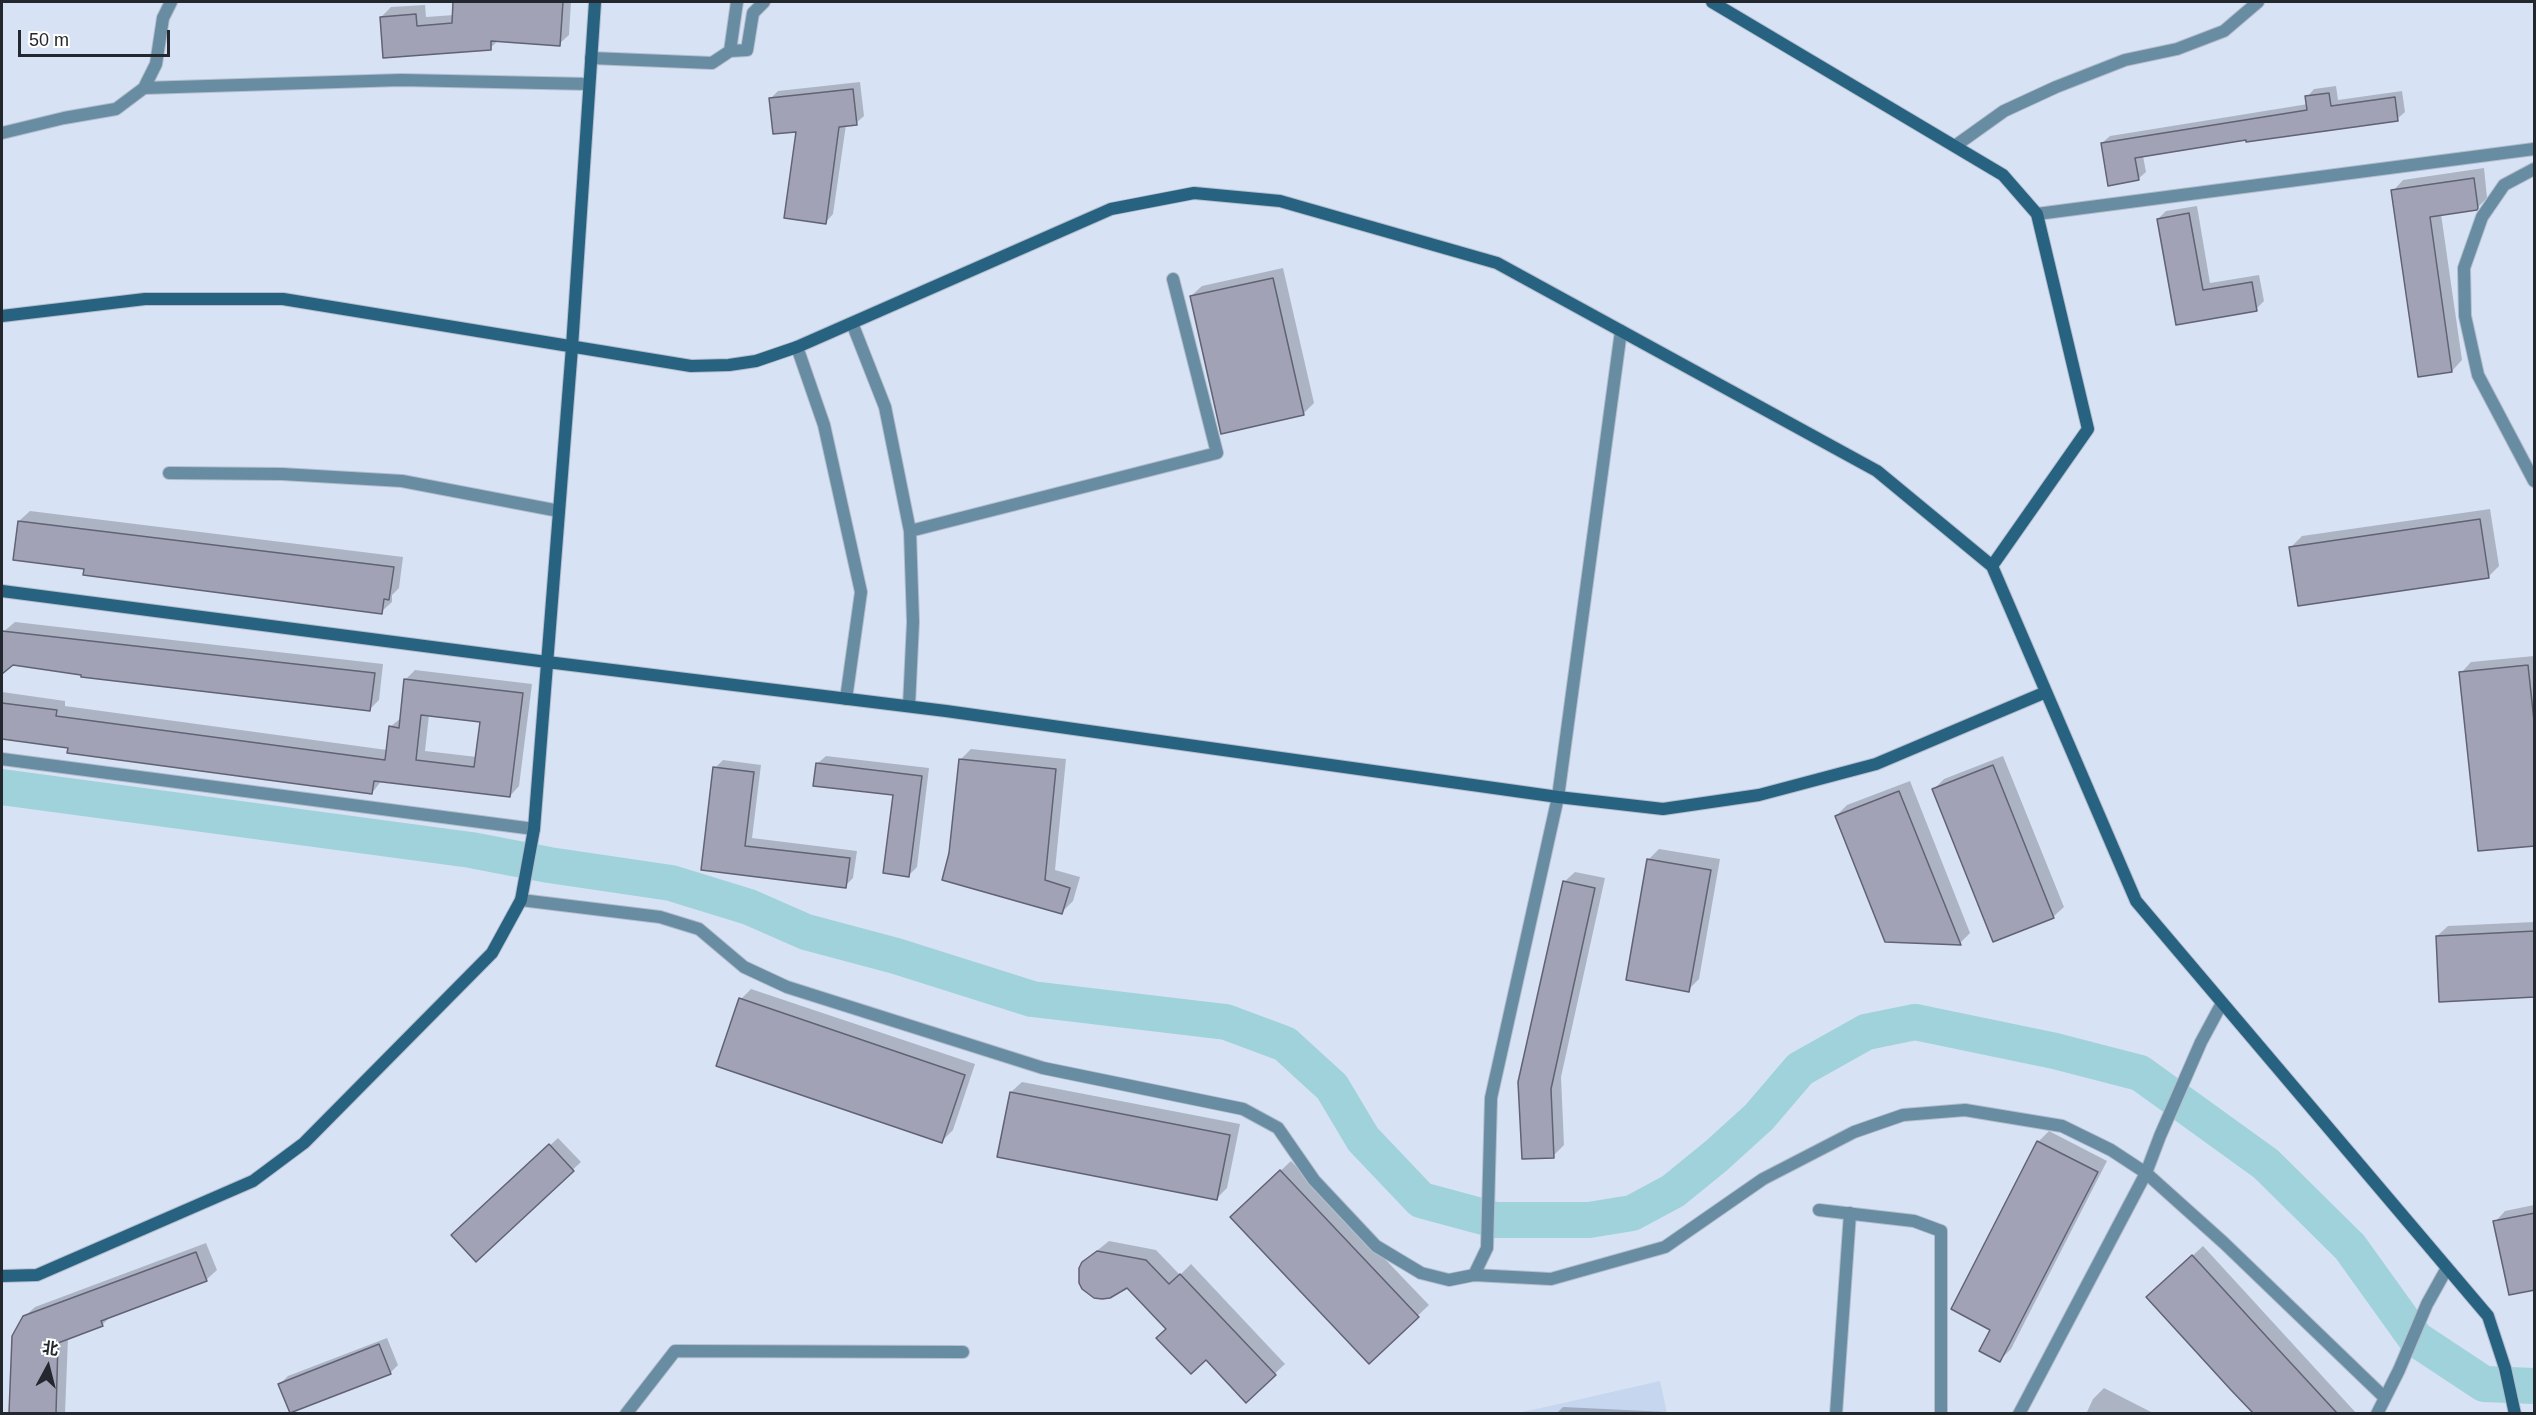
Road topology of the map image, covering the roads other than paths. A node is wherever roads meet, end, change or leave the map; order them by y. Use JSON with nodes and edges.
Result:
{"nodes":[{"id":1,"x":171,"y":2,"type":"edge"},
{"id":2,"x":595,"y":2,"type":"edge"},
{"id":3,"x":736,"y":2,"type":"edge"},
{"id":4,"x":764,"y":2,"type":"edge"},
{"id":5,"x":1712,"y":2,"type":"edge"},
{"id":6,"x":2258,"y":2,"type":"edge"},
{"id":7,"x":730,"y":51,"type":"junction"},
{"id":8,"x":591,"y":58,"type":"junction"},
{"id":9,"x":589,"y":84,"type":"junction"},
{"id":10,"x":144,"y":88,"type":"junction"},
{"id":11,"x":2,"y":133,"type":"edge"},
{"id":12,"x":1955,"y":146,"type":"junction"},
{"id":13,"x":2535,"y":149,"type":"edge"},
{"id":14,"x":2535,"y":169,"type":"edge"},
{"id":15,"x":2037,"y":214,"type":"junction"},
{"id":16,"x":1173,"y":279,"type":"dead end"},
{"id":17,"x":2,"y":316,"type":"edge"},
{"id":18,"x":852,"y":323,"type":"junction"},
{"id":19,"x":1621,"y":331,"type":"junction"},
{"id":20,"x":572,"y":347,"type":"junction"},
{"id":21,"x":797,"y":348,"type":"junction"},
{"id":22,"x":169,"y":473,"type":"dead end"},
{"id":23,"x":2535,"y":481,"type":"edge"},
{"id":24,"x":559,"y":511,"type":"junction"},
{"id":25,"x":910,"y":531,"type":"junction"},
{"id":26,"x":1992,"y":566,"type":"junction"},
{"id":27,"x":2,"y":591,"type":"edge"},
{"id":28,"x":547,"y":662,"type":"junction"},
{"id":29,"x":2046,"y":692,"type":"junction"},
{"id":30,"x":846,"y":699,"type":"junction"},
{"id":31,"x":909,"y":706,"type":"junction"},
{"id":32,"x":2,"y":759,"type":"edge"},
{"id":33,"x":1558,"y":797,"type":"junction"},
{"id":34,"x":534,"y":834,"type":"junction"},
{"id":35,"x":521,"y":900,"type":"junction"},
{"id":36,"x":2222,"y":1003,"type":"junction"},
{"id":37,"x":2146,"y":1173,"type":"junction"},
{"id":38,"x":1820,"y":1210,"type":"dead end"},
{"id":39,"x":1850,"y":1213,"type":"junction"},
{"id":40,"x":2447,"y":1268,"type":"junction"},
{"id":41,"x":1474,"y":1275,"type":"junction"},
{"id":42,"x":2,"y":1276,"type":"edge"},
{"id":43,"x":963,"y":1352,"type":"dead end"},
{"id":44,"x":2385,"y":1398,"type":"junction"},
{"id":45,"x":626,"y":1413,"type":"edge"},
{"id":46,"x":1836,"y":1413,"type":"edge"},
{"id":47,"x":1941,"y":1413,"type":"edge"},
{"id":48,"x":2019,"y":1413,"type":"edge"},
{"id":49,"x":2377,"y":1413,"type":"edge"},
{"id":50,"x":2515,"y":1413,"type":"edge"}],
"edges":[{"from":1,"to":10,"type":"street"},
{"from":2,"to":8,"type":"main road"},
{"from":3,"to":7,"type":"street"},
{"from":4,"to":7,"type":"street"},
{"from":5,"to":12,"type":"main road"},
{"from":6,"to":12,"type":"street"},
{"from":7,"to":8,"type":"street"},
{"from":8,"to":9,"type":"main road"},
{"from":9,"to":10,"type":"street"},
{"from":9,"to":20,"type":"main road"},
{"from":10,"to":11,"type":"street"},
{"from":12,"to":15,"type":"main road"},
{"from":13,"to":15,"type":"street"},
{"from":14,"to":23,"type":"street"},
{"from":15,"to":26,"type":"main road"},
{"from":16,"to":25,"type":"street"},
{"from":17,"to":20,"type":"main road"},
{"from":18,"to":19,"type":"main road"},
{"from":18,"to":21,"type":"main road"},
{"from":18,"to":25,"type":"street"},
{"from":19,"to":26,"type":"main road"},
{"from":19,"to":33,"type":"street"},
{"from":20,"to":21,"type":"main road"},
{"from":20,"to":24,"type":"main road"},
{"from":21,"to":30,"type":"street"},
{"from":22,"to":24,"type":"street"},
{"from":24,"to":28,"type":"main road"},
{"from":25,"to":31,"type":"street"},
{"from":26,"to":29,"type":"main road"},
{"from":27,"to":28,"type":"main road"},
{"from":28,"to":30,"type":"main road"},
{"from":28,"to":34,"type":"main road"},
{"from":29,"to":33,"type":"main road"},
{"from":29,"to":36,"type":"main road"},
{"from":30,"to":31,"type":"main road"},
{"from":31,"to":33,"type":"main road"},
{"from":32,"to":34,"type":"street"},
{"from":33,"to":41,"type":"street"},
{"from":34,"to":35,"type":"main road"},
{"from":35,"to":41,"type":"street"},
{"from":35,"to":42,"type":"main road"},
{"from":36,"to":37,"type":"street"},
{"from":36,"to":40,"type":"main road"},
{"from":37,"to":41,"type":"street"},
{"from":37,"to":44,"type":"street"},
{"from":37,"to":48,"type":"street"},
{"from":38,"to":39,"type":"street"},
{"from":39,"to":46,"type":"street"},
{"from":39,"to":47,"type":"street"},
{"from":40,"to":44,"type":"street"},
{"from":40,"to":50,"type":"main road"},
{"from":43,"to":45,"type":"street"},
{"from":44,"to":49,"type":"street"}]}
